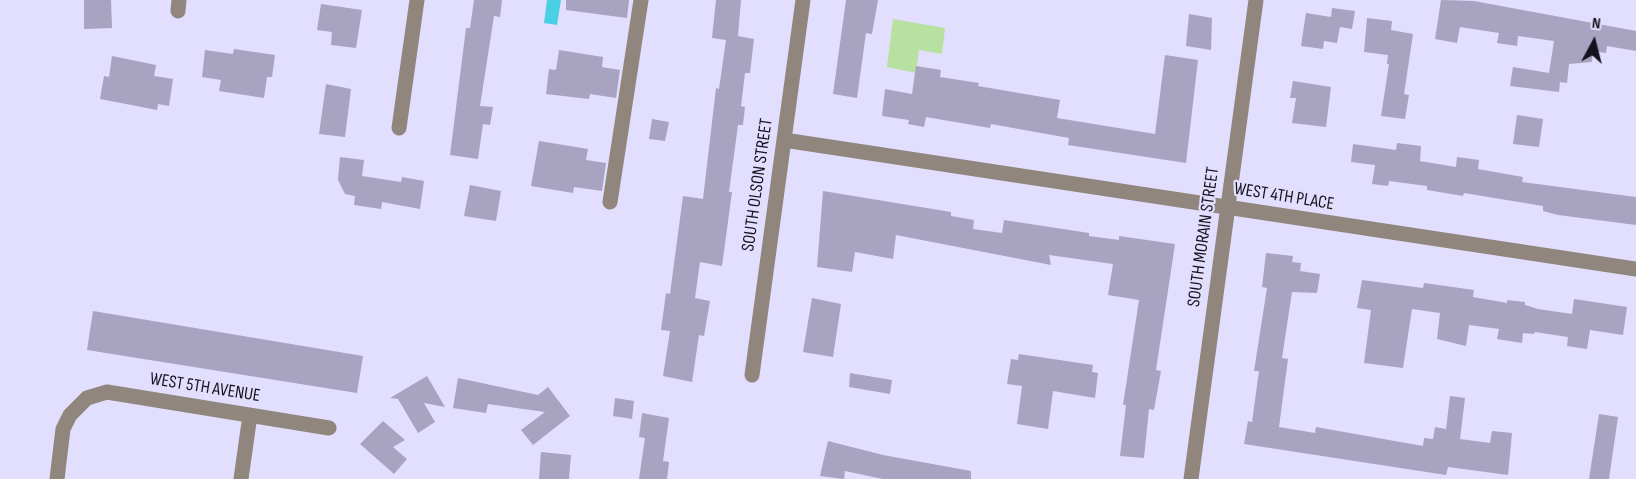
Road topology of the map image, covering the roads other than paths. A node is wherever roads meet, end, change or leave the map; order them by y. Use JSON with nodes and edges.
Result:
{"nodes":[{"id":1,"x":417,"y":0,"type":"edge"},
{"id":2,"x":641,"y":0,"type":"edge"},
{"id":3,"x":803,"y":0,"type":"edge"},
{"id":4,"x":1256,"y":0,"type":"edge"},
{"id":5,"x":399,"y":128,"type":"dead end"},
{"id":6,"x":784,"y":140,"type":"junction"},
{"id":7,"x":610,"y":202,"type":"dead end"},
{"id":8,"x":1227,"y":208,"type":"junction"},
{"id":9,"x":1636,"y":269,"type":"edge"},
{"id":10,"x":752,"y":375,"type":"dead end"},
{"id":11,"x":250,"y":415,"type":"junction"},
{"id":12,"x":328,"y":428,"type":"dead end"},
{"id":13,"x":57,"y":479,"type":"edge"},
{"id":14,"x":241,"y":479,"type":"edge"},
{"id":15,"x":1191,"y":479,"type":"edge"}],
"edges":[{"from":1,"to":5,"type":"street"},
{"from":2,"to":7,"type":"street"},
{"from":3,"to":6,"type":"street","name":"SOUTH OLSON STREET"},
{"from":4,"to":8,"type":"street","name":"SOUTH MORAIN STREET"},
{"from":6,"to":8,"type":"street","name":"WEST 4TH PLACE"},
{"from":6,"to":10,"type":"street","name":"SOUTH OLSON STREET"},
{"from":8,"to":9,"type":"street","name":"WEST 4TH PLACE"},
{"from":8,"to":15,"type":"street","name":"SOUTH MORAIN STREET"},
{"from":11,"to":12,"type":"street","name":"WEST 5TH AVENUE"},
{"from":11,"to":13,"type":"street","name":"WEST 5TH AVENUE"},
{"from":11,"to":14,"type":"street"}]}
